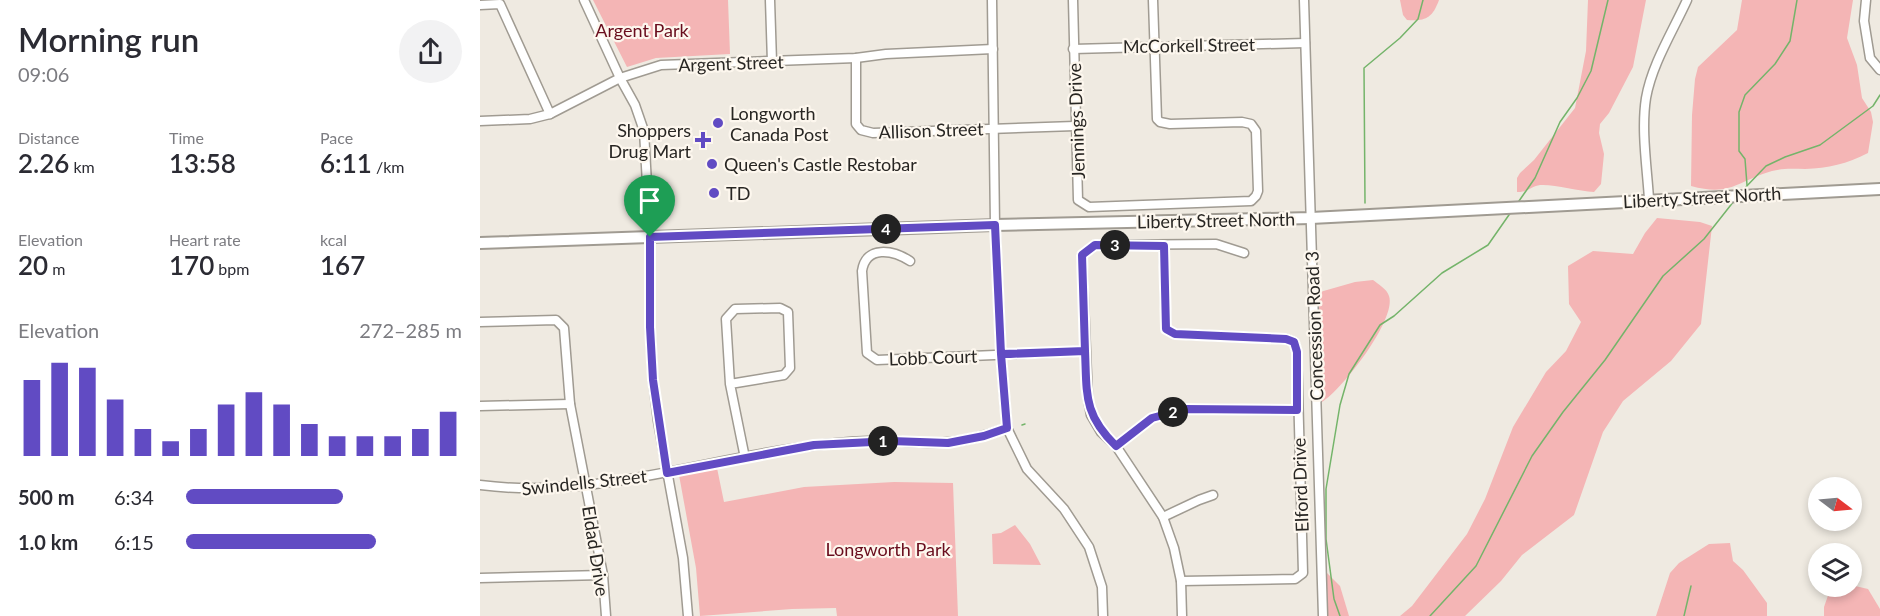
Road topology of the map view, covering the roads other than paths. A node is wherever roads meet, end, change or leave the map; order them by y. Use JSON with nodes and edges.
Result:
{"nodes":[{"id":1,"x":584,"y":0,"type":"edge"},
{"id":2,"x":770,"y":0,"type":"edge"},
{"id":3,"x":992,"y":0,"type":"edge"},
{"id":4,"x":1072,"y":0,"type":"edge"},
{"id":5,"x":1153,"y":0,"type":"edge"},
{"id":6,"x":1304,"y":0,"type":"edge"},
{"id":7,"x":1687,"y":0,"type":"edge"},
{"id":8,"x":1866,"y":0,"type":"edge"},
{"id":9,"x":480,"y":5,"type":"edge"},
{"id":10,"x":1305,"y":43,"type":"junction"},
{"id":11,"x":1154,"y":46,"type":"junction"},
{"id":12,"x":993,"y":49,"type":"junction"},
{"id":13,"x":1073,"y":49,"type":"junction"},
{"id":14,"x":855,"y":58,"type":"junction"},
{"id":15,"x":772,"y":62,"type":"junction"},
{"id":16,"x":1880,"y":70,"type":"edge"},
{"id":17,"x":620,"y":78,"type":"junction"},
{"id":18,"x":550,"y":114,"type":"junction"},
{"id":19,"x":480,"y":121,"type":"edge"},
{"id":20,"x":1075,"y":126,"type":"junction"},
{"id":21,"x":993,"y":128,"type":"junction"},
{"id":22,"x":1880,"y":189,"type":"edge"},
{"id":23,"x":1649,"y":200,"type":"junction"},
{"id":24,"x":1311,"y":218,"type":"junction"},
{"id":25,"x":995,"y":225,"type":"junction"},
{"id":26,"x":650,"y":237,"type":"junction"},
{"id":27,"x":480,"y":243,"type":"edge"},
{"id":28,"x":1164,"y":246,"type":"junction"},
{"id":29,"x":1244,"y":253,"type":"dead end"},
{"id":30,"x":910,"y":261,"type":"dead end"},
{"id":31,"x":480,"y":322,"type":"edge"},
{"id":32,"x":1085,"y":351,"type":"junction"},
{"id":33,"x":1001,"y":354,"type":"junction"},
{"id":34,"x":730,"y":384,"type":"junction"},
{"id":35,"x":570,"y":404,"type":"junction"},
{"id":36,"x":480,"y":406,"type":"edge"},
{"id":37,"x":1297,"y":410,"type":"junction"},
{"id":38,"x":1007,"y":428,"type":"junction"},
{"id":39,"x":1116,"y":446,"type":"junction"},
{"id":40,"x":745,"y":458,"type":"junction"},
{"id":41,"x":667,"y":473,"type":"junction"},
{"id":42,"x":480,"y":485,"type":"edge"},
{"id":43,"x":585,"y":486,"type":"junction"},
{"id":44,"x":1213,"y":495,"type":"dead end"},
{"id":45,"x":1163,"y":517,"type":"junction"},
{"id":46,"x":603,"y":575,"type":"junction"},
{"id":47,"x":480,"y":578,"type":"edge"},
{"id":48,"x":1181,"y":582,"type":"junction"},
{"id":49,"x":606,"y":616,"type":"edge"},
{"id":50,"x":688,"y":616,"type":"edge"},
{"id":51,"x":1103,"y":616,"type":"edge"},
{"id":52,"x":1182,"y":616,"type":"edge"},
{"id":53,"x":1323,"y":616,"type":"edge"}],
"edges":[{"from":1,"to":17,"type":"street"},
{"from":2,"to":15,"type":"street"},
{"from":3,"to":12,"type":"street"},
{"from":4,"to":13,"type":"street","name":"Jennings Drive"},
{"from":5,"to":11,"type":"street"},
{"from":6,"to":10,"type":"street","name":"Concession Road 3"},
{"from":7,"to":23,"type":"street"},
{"from":8,"to":16,"type":"street"},
{"from":9,"to":18,"type":"street"},
{"from":10,"to":11,"type":"street","name":"McCorkell Street"},
{"from":10,"to":24,"type":"street","name":"Concession Road 3"},
{"from":11,"to":13,"type":"street","name":"McCorkell Street"},
{"from":11,"to":20,"type":"street","name":"Jennings Drive"},
{"from":12,"to":14,"type":"street","name":"Argent Street"},
{"from":12,"to":21,"type":"street"},
{"from":13,"to":20,"type":"street","name":"Jennings Drive"},
{"from":14,"to":15,"type":"street","name":"Argent Street"},
{"from":14,"to":21,"type":"street","name":"Allison Street"},
{"from":15,"to":17,"type":"street","name":"Argent Street"},
{"from":17,"to":18,"type":"street","name":"Argent Street"},
{"from":17,"to":26,"type":"street"},
{"from":18,"to":19,"type":"street","name":"Argent Street"},
{"from":20,"to":21,"type":"street","name":"Allison Street"},
{"from":21,"to":25,"type":"street"},
{"from":22,"to":23,"type":"main road","name":"Liberty Street North"},
{"from":23,"to":24,"type":"main road","name":"Liberty Street North"},
{"from":24,"to":25,"type":"main road","name":"Liberty Street North"},
{"from":24,"to":53,"type":"street","name":"Concession Road 3"},
{"from":25,"to":26,"type":"main road","name":"Liberty Street North"},
{"from":25,"to":33,"type":"street"},
{"from":26,"to":27,"type":"main road","name":"Liberty Street North"},
{"from":26,"to":41,"type":"street"},
{"from":28,"to":29,"type":"street"},
{"from":28,"to":32,"type":"street"},
{"from":28,"to":37,"type":"street","name":"Elford Drive"},
{"from":30,"to":33,"type":"street","name":"Lobb Court"},
{"from":31,"to":35,"type":"street","name":"Eldad Drive"},
{"from":32,"to":33,"type":"street"},
{"from":32,"to":39,"type":"street"},
{"from":33,"to":38,"type":"street"},
{"from":34,"to":34,"type":"street"},
{"from":34,"to":40,"type":"street"},
{"from":35,"to":36,"type":"street"},
{"from":35,"to":43,"type":"street","name":"Eldad Drive"},
{"from":37,"to":39,"type":"street"},
{"from":37,"to":48,"type":"street","name":"Elford Drive"},
{"from":38,"to":40,"type":"street","name":"Swindells Street"},
{"from":38,"to":51,"type":"street"},
{"from":39,"to":45,"type":"street"},
{"from":40,"to":41,"type":"street","name":"Swindells Street"},
{"from":41,"to":43,"type":"street","name":"Swindells Street"},
{"from":41,"to":50,"type":"street"},
{"from":42,"to":43,"type":"street","name":"Swindells Street"},
{"from":43,"to":46,"type":"street","name":"Eldad Drive"},
{"from":44,"to":45,"type":"street"},
{"from":45,"to":48,"type":"street"},
{"from":46,"to":47,"type":"street"},
{"from":46,"to":49,"type":"street","name":"Eldad Drive"},
{"from":48,"to":52,"type":"street"}]}
